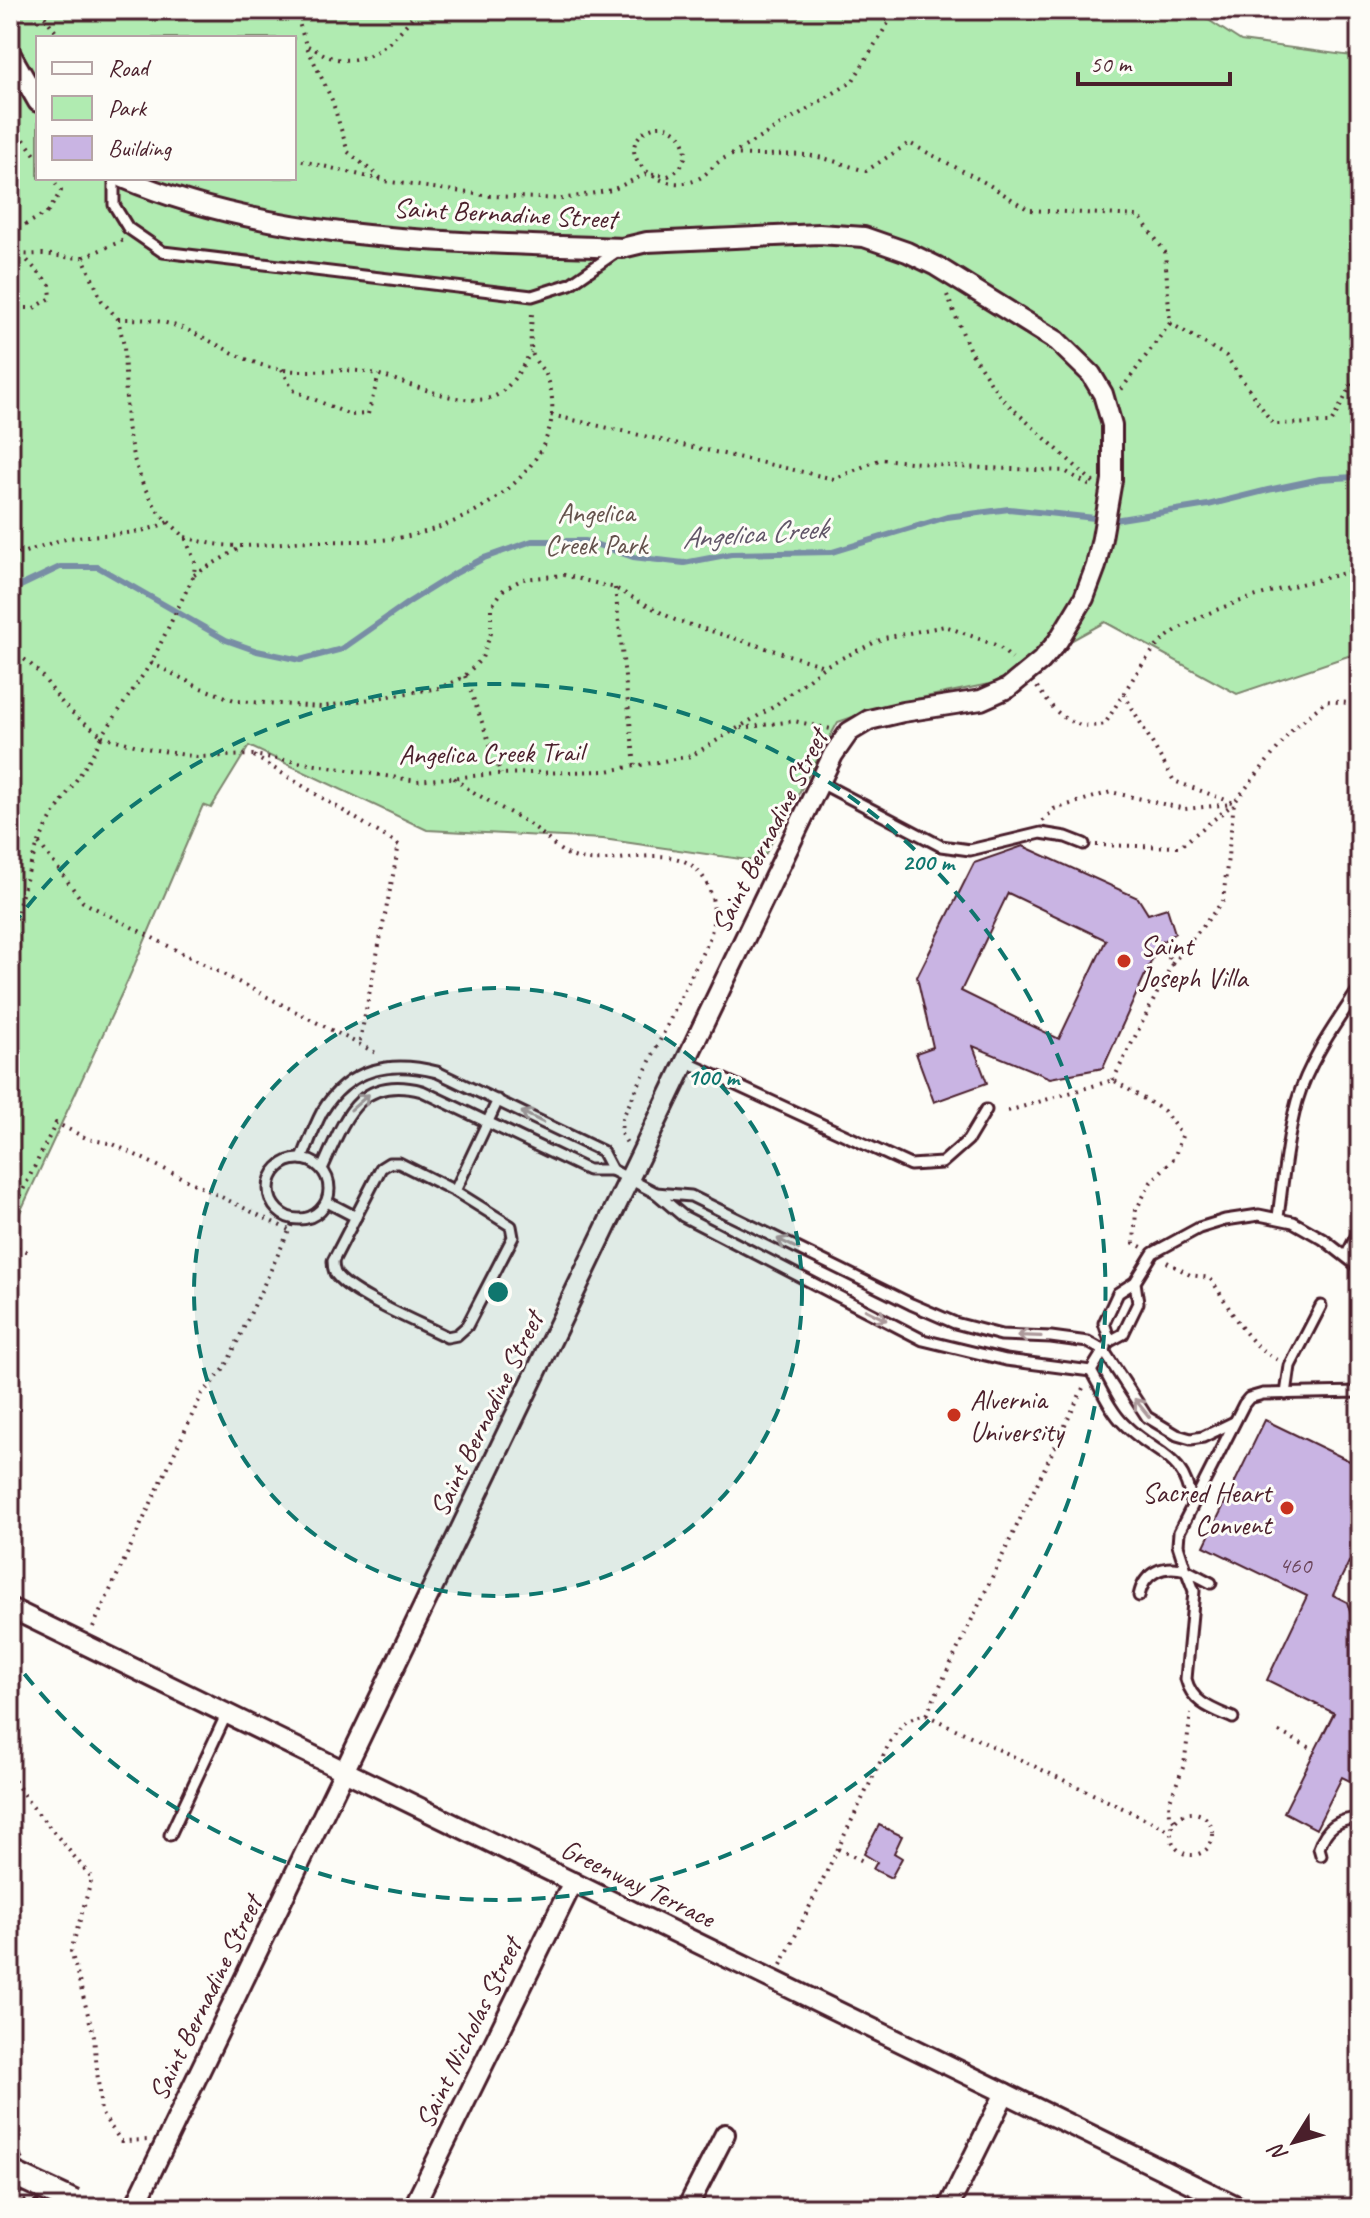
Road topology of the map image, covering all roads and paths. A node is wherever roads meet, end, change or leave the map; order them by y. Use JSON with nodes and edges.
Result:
{"nodes":[{"id":1,"x":40,"y":10,"type":"edge"},
{"id":2,"x":295,"y":10,"type":"edge"},
{"id":3,"x":418,"y":10,"type":"edge"},
{"id":4,"x":896,"y":10,"type":"edge"},
{"id":5,"x":59,"y":36,"type":"edge"},
{"id":6,"x":306,"y":45,"type":"junction"},
{"id":7,"x":10,"y":53,"type":"edge"},
{"id":8,"x":36,"y":98,"type":"edge"},
{"id":9,"x":10,"y":120,"type":"edge"},
{"id":10,"x":731,"y":155,"type":"junction"},
{"id":11,"x":36,"y":156,"type":"edge"},
{"id":12,"x":296,"y":159,"type":"edge"},
{"id":13,"x":648,"y":173,"type":"junction"},
{"id":14,"x":53,"y":180,"type":"edge"},
{"id":15,"x":114,"y":180,"type":"edge"},
{"id":16,"x":127,"y":180,"type":"edge"},
{"id":17,"x":384,"y":181,"type":"junction"},
{"id":18,"x":10,"y":227,"type":"edge"},
{"id":19,"x":137,"y":234,"type":"junction"},
{"id":20,"x":622,"y":248,"type":"junction"},
{"id":21,"x":10,"y":251,"type":"edge"},
{"id":22,"x":23,"y":256,"type":"junction"},
{"id":23,"x":83,"y":257,"type":"junction"},
{"id":24,"x":936,"y":266,"type":"junction"},
{"id":25,"x":532,"y":296,"type":"junction"},
{"id":26,"x":10,"y":308,"type":"edge"},
{"id":27,"x":118,"y":319,"type":"junction"},
{"id":28,"x":1170,"y":323,"type":"junction"},
{"id":29,"x":532,"y":351,"type":"junction"},
{"id":30,"x":282,"y":369,"type":"junction"},
{"id":31,"x":1360,"y":370,"type":"edge"},
{"id":32,"x":379,"y":375,"type":"junction"},
{"id":33,"x":1108,"y":408,"type":"junction"},
{"id":34,"x":551,"y":415,"type":"junction"},
{"id":35,"x":1108,"y":496,"type":"junction"},
{"id":36,"x":168,"y":522,"type":"junction"},
{"id":37,"x":185,"y":537,"type":"junction"},
{"id":38,"x":240,"y":548,"type":"junction"},
{"id":39,"x":10,"y":556,"type":"edge"},
{"id":40,"x":1360,"y":569,"type":"edge"},
{"id":41,"x":194,"y":575,"type":"junction"},
{"id":42,"x":615,"y":588,"type":"junction"},
{"id":43,"x":10,"y":652,"type":"edge"},
{"id":44,"x":151,"y":663,"type":"junction"},
{"id":45,"x":825,"y":666,"type":"junction"},
{"id":46,"x":1027,"y":674,"type":"junction"},
{"id":47,"x":465,"y":676,"type":"junction"},
{"id":48,"x":1124,"y":694,"type":"junction"},
{"id":49,"x":1360,"y":704,"type":"edge"},
{"id":50,"x":739,"y":729,"type":"junction"},
{"id":51,"x":849,"y":732,"type":"junction"},
{"id":52,"x":102,"y":736,"type":"junction"},
{"id":53,"x":253,"y":755,"type":"junction"},
{"id":54,"x":635,"y":766,"type":"junction"},
{"id":55,"x":501,"y":774,"type":"junction"},
{"id":56,"x":454,"y":778,"type":"junction"},
{"id":57,"x":819,"y":782,"type":"junction"},
{"id":58,"x":1234,"y":803,"type":"junction"},
{"id":59,"x":1030,"y":836,"type":"junction"},
{"id":60,"x":39,"y":843,"type":"junction"},
{"id":61,"x":1084,"y":844,"type":"joint"},
{"id":62,"x":1163,"y":945,"type":"dead end"},
{"id":63,"x":10,"y":949,"type":"edge"},
{"id":64,"x":1172,"y":964,"type":"junction"},
{"id":65,"x":1360,"y":987,"type":"edge"},
{"id":66,"x":359,"y":1045,"type":"junction"},
{"id":67,"x":686,"y":1062,"type":"junction"},
{"id":68,"x":401,"y":1066,"type":"junction"},
{"id":69,"x":381,"y":1069,"type":"junction"},
{"id":70,"x":1113,"y":1080,"type":"junction"},
{"id":71,"x":384,"y":1088,"type":"junction"},
{"id":72,"x":498,"y":1100,"type":"junction"},
{"id":73,"x":986,"y":1110,"type":"dead end"},
{"id":74,"x":1008,"y":1111,"type":"dead end"},
{"id":75,"x":487,"y":1122,"type":"junction"},
{"id":76,"x":644,"y":1150,"type":"junction"},
{"id":77,"x":302,"y":1159,"type":"junction"},
{"id":78,"x":322,"y":1169,"type":"junction"},
{"id":79,"x":612,"y":1170,"type":"junction"},
{"id":80,"x":630,"y":1180,"type":"junction"},
{"id":81,"x":455,"y":1191,"type":"junction"},
{"id":82,"x":656,"y":1193,"type":"junction"},
{"id":83,"x":327,"y":1202,"type":"junction"},
{"id":84,"x":356,"y":1217,"type":"junction"},
{"id":85,"x":1278,"y":1217,"type":"junction"},
{"id":86,"x":294,"y":1220,"type":"junction"},
{"id":87,"x":1360,"y":1229,"type":"edge"},
{"id":88,"x":289,"y":1230,"type":"junction"},
{"id":89,"x":10,"y":1235,"type":"edge"},
{"id":90,"x":10,"y":1244,"type":"edge"},
{"id":91,"x":28,"y":1252,"type":"dead end"},
{"id":92,"x":1153,"y":1253,"type":"junction"},
{"id":93,"x":1346,"y":1256,"type":"junction"},
{"id":94,"x":1360,"y":1268,"type":"edge"},
{"id":95,"x":1135,"y":1282,"type":"junction"},
{"id":96,"x":1321,"y":1306,"type":"dead end"},
{"id":97,"x":1110,"y":1341,"type":"junction"},
{"id":98,"x":1104,"y":1351,"type":"junction"},
{"id":99,"x":1290,"y":1366,"type":"junction"},
{"id":100,"x":1091,"y":1371,"type":"junction"},
{"id":101,"x":1360,"y":1392,"type":"edge"},
{"id":102,"x":1286,"y":1394,"type":"junction"},
{"id":103,"x":1234,"y":1422,"type":"junction"},
{"id":104,"x":1177,"y":1435,"type":"junction"},
{"id":105,"x":1167,"y":1455,"type":"junction"},
{"id":106,"x":1192,"y":1507,"type":"junction"},
{"id":107,"x":1186,"y":1570,"type":"junction"},
{"id":108,"x":1211,"y":1583,"type":"dead end"},
{"id":109,"x":1139,"y":1596,"type":"dead end"},
{"id":110,"x":10,"y":1608,"type":"edge"},
{"id":111,"x":85,"y":1644,"type":"junction"},
{"id":112,"x":1198,"y":1701,"type":"junction"},
{"id":113,"x":227,"y":1713,"type":"junction"},
{"id":114,"x":926,"y":1715,"type":"junction"},
{"id":115,"x":1233,"y":1718,"type":"dead end"},
{"id":116,"x":1279,"y":1732,"type":"dead end"},
{"id":117,"x":1315,"y":1750,"type":"dead end"},
{"id":118,"x":346,"y":1771,"type":"junction"},
{"id":119,"x":10,"y":1774,"type":"edge"},
{"id":120,"x":1360,"y":1818,"type":"edge"},
{"id":121,"x":1174,"y":1821,"type":"junction"},
{"id":122,"x":1171,"y":1831,"type":"junction"},
{"id":123,"x":170,"y":1835,"type":"dead end"},
{"id":124,"x":838,"y":1848,"type":"junction"},
{"id":125,"x":1321,"y":1855,"type":"dead end"},
{"id":126,"x":865,"y":1862,"type":"dead end"},
{"id":127,"x":573,"y":1882,"type":"junction"},
{"id":128,"x":773,"y":1980,"type":"junction"},
{"id":129,"x":1005,"y":2093,"type":"junction"},
{"id":130,"x":725,"y":2134,"type":"dead end"},
{"id":131,"x":167,"y":2140,"type":"junction"},
{"id":132,"x":10,"y":2172,"type":"edge"},
{"id":133,"x":1207,"y":2201,"type":"edge"},
{"id":134,"x":74,"y":2202,"type":"dead end"},
{"id":135,"x":134,"y":2208,"type":"edge"},
{"id":136,"x":413,"y":2208,"type":"edge"},
{"id":137,"x":687,"y":2208,"type":"edge"},
{"id":138,"x":948,"y":2208,"type":"edge"},
{"id":139,"x":1241,"y":2208,"type":"edge"}],
"edges":[{"from":1,"to":5,"type":"path"},
{"from":2,"to":6,"type":"path"},
{"from":3,"to":6,"type":"path"},
{"from":4,"to":10,"type":"path"},
{"from":6,"to":17,"type":"path"},
{"from":7,"to":8,"type":"street"},
{"from":9,"to":11,"type":"path"},
{"from":10,"to":13,"type":"path"},
{"from":10,"to":28,"type":"path"},
{"from":12,"to":17,"type":"path"},
{"from":13,"to":13,"type":"path"},
{"from":13,"to":17,"type":"path"},
{"from":14,"to":18,"type":"path"},
{"from":15,"to":19,"type":"lane"},
{"from":16,"to":20,"type":"street","name":"Saint Bernadine Street"},
{"from":19,"to":23,"type":"path"},
{"from":19,"to":25,"type":"lane"},
{"from":20,"to":24,"type":"street","name":"Saint Bernadine Street"},
{"from":20,"to":25,"type":"lane"},
{"from":21,"to":22,"type":"path"},
{"from":22,"to":23,"type":"path"},
{"from":22,"to":26,"type":"path"},
{"from":23,"to":27,"type":"path"},
{"from":24,"to":33,"type":"street","name":"Saint Bernadine Street"},
{"from":24,"to":35,"type":"path"},
{"from":25,"to":29,"type":"path"},
{"from":27,"to":30,"type":"path"},
{"from":27,"to":36,"type":"path"},
{"from":28,"to":31,"type":"path"},
{"from":28,"to":33,"type":"path"},
{"from":29,"to":32,"type":"path"},
{"from":29,"to":34,"type":"path"},
{"from":30,"to":32,"type":"path"},
{"from":30,"to":32,"type":"path"},
{"from":33,"to":35,"type":"street","name":"Saint Bernadine Street"},
{"from":34,"to":35,"type":"path"},
{"from":34,"to":38,"type":"path"},
{"from":35,"to":46,"type":"street","name":"Saint Bernadine Street"},
{"from":36,"to":37,"type":"path"},
{"from":36,"to":39,"type":"path"},
{"from":37,"to":38,"type":"path"},
{"from":37,"to":41,"type":"path"},
{"from":38,"to":41,"type":"path"},
{"from":40,"to":48,"type":"path","name":"Angelica Creek Trail"},
{"from":41,"to":44,"type":"path"},
{"from":42,"to":45,"type":"path"},
{"from":42,"to":47,"type":"path"},
{"from":42,"to":54,"type":"path"},
{"from":43,"to":52,"type":"path"},
{"from":44,"to":47,"type":"path"},
{"from":44,"to":52,"type":"path"},
{"from":45,"to":46,"type":"path","name":"Angelica Creek Trail"},
{"from":45,"to":50,"type":"path","name":"Angelica Creek Trail"},
{"from":46,"to":48,"type":"path","name":"Angelica Creek Trail"},
{"from":46,"to":51,"type":"street","name":"Saint Bernadine Street"},
{"from":47,"to":55,"type":"path"},
{"from":48,"to":58,"type":"path"},
{"from":49,"to":58,"type":"path"},
{"from":50,"to":51,"type":"path"},
{"from":50,"to":54,"type":"path","name":"Angelica Creek Trail"},
{"from":51,"to":57,"type":"street","name":"Saint Bernadine Street"},
{"from":52,"to":53,"type":"path","name":"Angelica Creek Trail"},
{"from":52,"to":60,"type":"path"},
{"from":53,"to":56,"type":"path","name":"Angelica Creek Trail"},
{"from":53,"to":66,"type":"path"},
{"from":54,"to":55,"type":"path","name":"Angelica Creek Trail"},
{"from":55,"to":56,"type":"path","name":"Angelica Creek Trail"},
{"from":56,"to":76,"type":"path"},
{"from":57,"to":59,"type":"lane"},
{"from":57,"to":67,"type":"street","name":"Saint Bernadine Street"},
{"from":58,"to":59,"type":"path"},
{"from":58,"to":61,"type":"path"},
{"from":58,"to":64,"type":"path"},
{"from":59,"to":61,"type":"lane"},
{"from":60,"to":63,"type":"path"},
{"from":60,"to":66,"type":"path"},
{"from":62,"to":64,"type":"path"},
{"from":64,"to":70,"type":"path"},
{"from":65,"to":85,"type":"lane"},
{"from":66,"to":68,"type":"path"},
{"from":67,"to":73,"type":"lane"},
{"from":67,"to":76,"type":"street","name":"Saint Bernadine Street"},
{"from":68,"to":69,"type":"lane"},
{"from":68,"to":72,"type":"lane"},
{"from":69,"to":71,"type":"lane"},
{"from":69,"to":77,"type":"lane"},
{"from":70,"to":74,"type":"path"},
{"from":70,"to":92,"type":"path"},
{"from":71,"to":75,"type":"lane"},
{"from":78,"to":71,"type":"lane","one_way":true},
{"from":72,"to":75,"type":"lane"},
{"from":79,"to":72,"type":"lane","one_way":true},
{"from":75,"to":79,"type":"lane"},
{"from":75,"to":81,"type":"lane"},
{"from":76,"to":80,"type":"street","name":"Saint Bernadine Street"},
{"from":77,"to":78,"type":"lane"},
{"from":77,"to":86,"type":"lane"},
{"from":78,"to":83,"type":"lane"},
{"from":79,"to":80,"type":"lane"},
{"from":80,"to":82,"type":"lane"},
{"from":80,"to":118,"type":"street","name":"Saint Bernadine Street"},
{"from":81,"to":84,"type":"lane"},
{"from":81,"to":84,"type":"lane"},
{"from":98,"to":82,"type":"lane","one_way":true},
{"from":82,"to":100,"type":"lane","one_way":true},
{"from":83,"to":84,"type":"lane"},
{"from":83,"to":86,"type":"lane"},
{"from":85,"to":92,"type":"lane"},
{"from":85,"to":93,"type":"lane"},
{"from":86,"to":88,"type":"path"},
{"from":87,"to":93,"type":"lane"},
{"from":88,"to":89,"type":"path"},
{"from":88,"to":111,"type":"path"},
{"from":90,"to":91,"type":"path"},
{"from":92,"to":95,"type":"lane"},
{"from":92,"to":99,"type":"path"},
{"from":93,"to":94,"type":"lane"},
{"from":95,"to":97,"type":"lane"},
{"from":95,"to":97,"type":"lane"},
{"from":96,"to":99,"type":"lane"},
{"from":97,"to":98,"type":"lane"},
{"from":98,"to":100,"type":"lane"},
{"from":104,"to":98,"type":"lane","one_way":true},
{"from":99,"to":102,"type":"lane"},
{"from":100,"to":105,"type":"lane"},
{"from":100,"to":114,"type":"path"},
{"from":101,"to":102,"type":"lane"},
{"from":102,"to":103,"type":"lane"},
{"from":103,"to":104,"type":"lane"},
{"from":103,"to":106,"type":"lane"},
{"from":104,"to":105,"type":"lane"},
{"from":105,"to":106,"type":"lane"},
{"from":106,"to":107,"type":"lane"},
{"from":107,"to":108,"type":"lane"},
{"from":107,"to":109,"type":"lane"},
{"from":107,"to":112,"type":"lane"},
{"from":110,"to":111,"type":"street","name":"Greenway Terrace"},
{"from":111,"to":113,"type":"street","name":"Greenway Terrace"},
{"from":112,"to":115,"type":"lane"},
{"from":112,"to":121,"type":"path"},
{"from":113,"to":118,"type":"street","name":"Greenway Terrace"},
{"from":113,"to":123,"type":"lane"},
{"from":114,"to":122,"type":"path"},
{"from":114,"to":124,"type":"path"},
{"from":116,"to":117,"type":"path"},
{"from":118,"to":127,"type":"street","name":"Greenway Terrace"},
{"from":118,"to":131,"type":"street","name":"Saint Bernadine Street"},
{"from":119,"to":131,"type":"path"},
{"from":120,"to":125,"type":"lane"},
{"from":121,"to":122,"type":"path"},
{"from":121,"to":122,"type":"path"},
{"from":124,"to":126,"type":"path"},
{"from":124,"to":128,"type":"path"},
{"from":127,"to":128,"type":"street","name":"Greenway Terrace"},
{"from":127,"to":136,"type":"street","name":"Saint Nicholas Street"},
{"from":128,"to":129,"type":"street","name":"Greenway Terrace"},
{"from":129,"to":133,"type":"street","name":"Greenway Terrace"},
{"from":129,"to":138,"type":"street"},
{"from":130,"to":137,"type":"street"},
{"from":131,"to":135,"type":"street","name":"Saint Bernadine Street"},
{"from":132,"to":134,"type":"street","bridge":true},
{"from":133,"to":139,"type":"street","name":"Greenway Terrace"}]}
